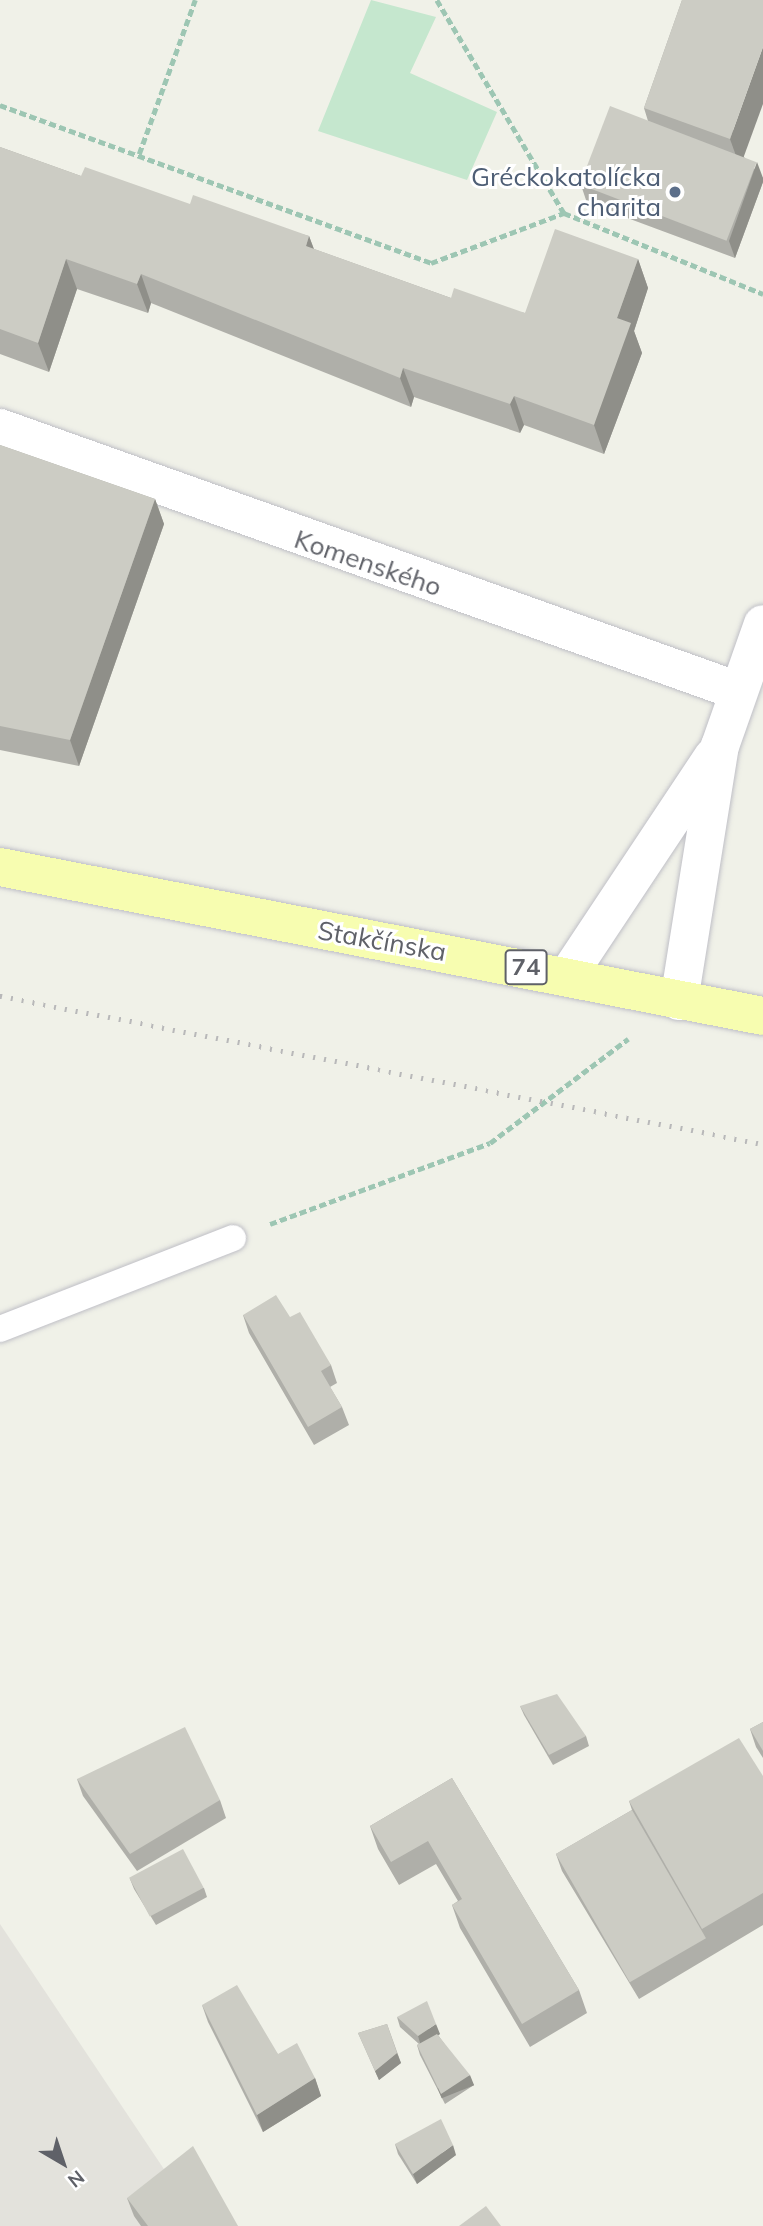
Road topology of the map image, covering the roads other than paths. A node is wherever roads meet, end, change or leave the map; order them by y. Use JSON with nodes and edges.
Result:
{"nodes":[{"id":1,"x":0,"y":428,"type":"edge"},
{"id":2,"x":763,"y":624,"type":"edge"},
{"id":3,"x":738,"y":691,"type":"junction"},
{"id":4,"x":720,"y":746,"type":"junction"},
{"id":5,"x":0,"y":867,"type":"edge"},
{"id":6,"x":568,"y":975,"type":"junction"},
{"id":7,"x":680,"y":1001,"type":"junction"},
{"id":8,"x":763,"y":1016,"type":"edge"},
{"id":9,"x":233,"y":1238,"type":"road end"},
{"id":10,"x":0,"y":1329,"type":"edge"}],
"edges":[{"from":1,"to":3,"type":"street","name":"Komenského"},
{"from":2,"to":3,"type":"street"},
{"from":3,"to":4,"type":"street"},
{"from":4,"to":6,"type":"street"},
{"from":4,"to":7,"type":"street"},
{"from":5,"to":6,"type":"main road","name":"Stakčínska","number":"74"},
{"from":6,"to":7,"type":"main road","name":"Stakčínska","number":"74"},
{"from":7,"to":8,"type":"main road","name":"Stakčínska","number":"74"},
{"from":9,"to":10,"type":"lane"}]}
